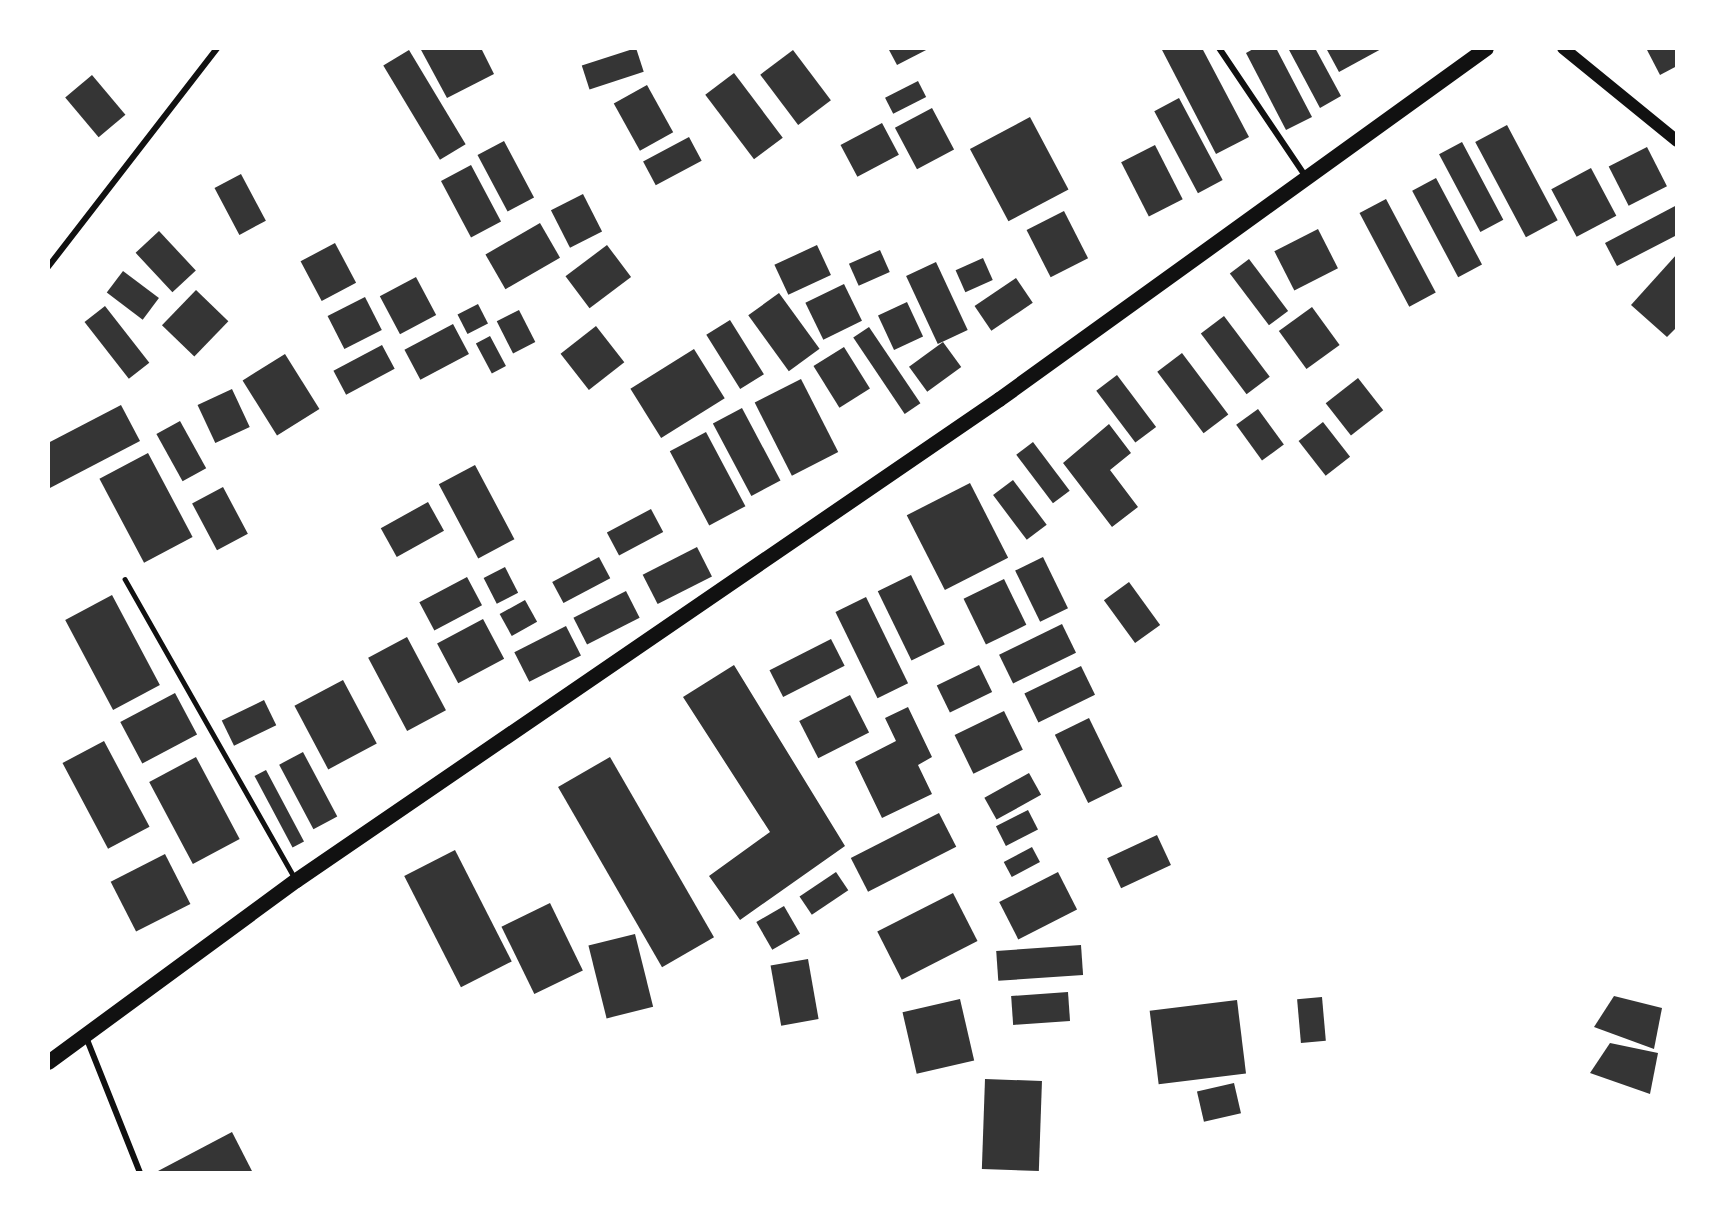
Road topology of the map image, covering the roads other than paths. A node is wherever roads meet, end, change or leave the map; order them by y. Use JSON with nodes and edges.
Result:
{"nodes":[{"id":1,"x":217,"y":48,"type":"edge"},
{"id":2,"x":1219,"y":48,"type":"edge"},
{"id":3,"x":1485,"y":48,"type":"edge"},
{"id":4,"x":1563,"y":48,"type":"edge"},
{"id":5,"x":1677,"y":141,"type":"edge"},
{"id":6,"x":1306,"y":177,"type":"junction"},
{"id":7,"x":48,"y":267,"type":"edge"},
{"id":8,"x":125,"y":579,"type":"dead end"},
{"id":9,"x":296,"y":880,"type":"junction"},
{"id":10,"x":85,"y":1035,"type":"junction"},
{"id":11,"x":49,"y":1061,"type":"edge"},
{"id":12,"x":140,"y":1173,"type":"edge"}],
"edges":[{"from":1,"to":7,"type":"street"},
{"from":2,"to":6,"type":"street"},
{"from":3,"to":6,"type":"main road"},
{"from":4,"to":5,"type":"main road"},
{"from":6,"to":9,"type":"main road"},
{"from":8,"to":9,"type":"lane"},
{"from":9,"to":10,"type":"main road"},
{"from":10,"to":11,"type":"main road"},
{"from":10,"to":12,"type":"street"}]}
